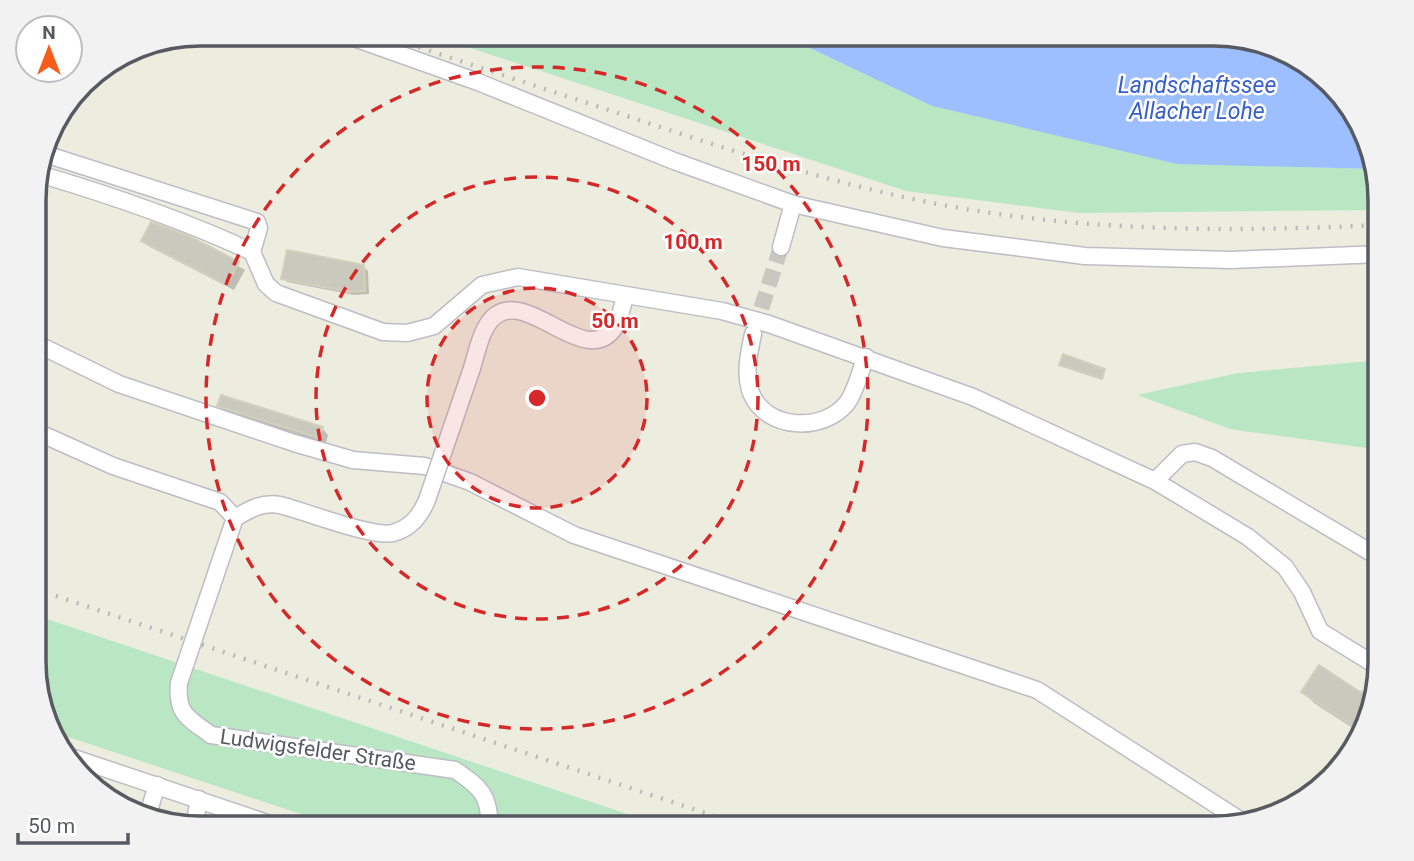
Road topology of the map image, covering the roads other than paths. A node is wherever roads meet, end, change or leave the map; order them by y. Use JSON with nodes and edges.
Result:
{"nodes":[{"id":1,"x":377,"y":46,"type":"edge"},
{"id":2,"x":52,"y":156,"type":"edge"},
{"id":3,"x":47,"y":177,"type":"edge"},
{"id":4,"x":793,"y":204,"type":"junction"},
{"id":5,"x":781,"y":247,"type":"tunnel mouth"},
{"id":6,"x":252,"y":252,"type":"junction"},
{"id":7,"x":1368,"y":254,"type":"edge"},
{"id":8,"x":625,"y":297,"type":"junction"},
{"id":9,"x":753,"y":334,"type":"tunnel mouth"},
{"id":10,"x":46,"y":348,"type":"edge"},
{"id":11,"x":866,"y":357,"type":"junction"},
{"id":12,"x":46,"y":436,"type":"edge"},
{"id":13,"x":1155,"y":481,"type":"junction"},
{"id":14,"x":235,"y":518,"type":"junction"},
{"id":15,"x":1368,"y":551,"type":"edge"},
{"id":16,"x":1368,"y":661,"type":"edge"},
{"id":17,"x":88,"y":767,"type":"edge"},
{"id":18,"x":157,"y":785,"type":"junction"},
{"id":19,"x":199,"y":799,"type":"junction"},
{"id":20,"x":150,"y":807,"type":"edge"},
{"id":21,"x":1232,"y":814,"type":"edge"},
{"id":22,"x":196,"y":816,"type":"edge"},
{"id":23,"x":248,"y":816,"type":"edge"},
{"id":24,"x":490,"y":816,"type":"edge"}],
"edges":[{"from":1,"to":4,"type":"street"},
{"from":2,"to":6,"type":"street"},
{"from":3,"to":6,"type":"street"},
{"from":4,"to":5,"type":"street"},
{"from":4,"to":7,"type":"street"},
{"from":6,"to":8,"type":"street"},
{"from":8,"to":11,"type":"street"},
{"from":8,"to":14,"type":"street","bridge":true},
{"from":9,"to":11,"type":"street"},
{"from":10,"to":21,"type":"street"},
{"from":11,"to":13,"type":"street"},
{"from":12,"to":14,"type":"street"},
{"from":13,"to":15,"type":"street"},
{"from":13,"to":16,"type":"street"},
{"from":14,"to":24,"type":"street","name":"Ludwigsfelder Straße","bridge":true},
{"from":17,"to":18,"type":"street"},
{"from":18,"to":19,"type":"street"},
{"from":18,"to":20,"type":"street"},
{"from":19,"to":22,"type":"street"},
{"from":19,"to":23,"type":"street"}]}
